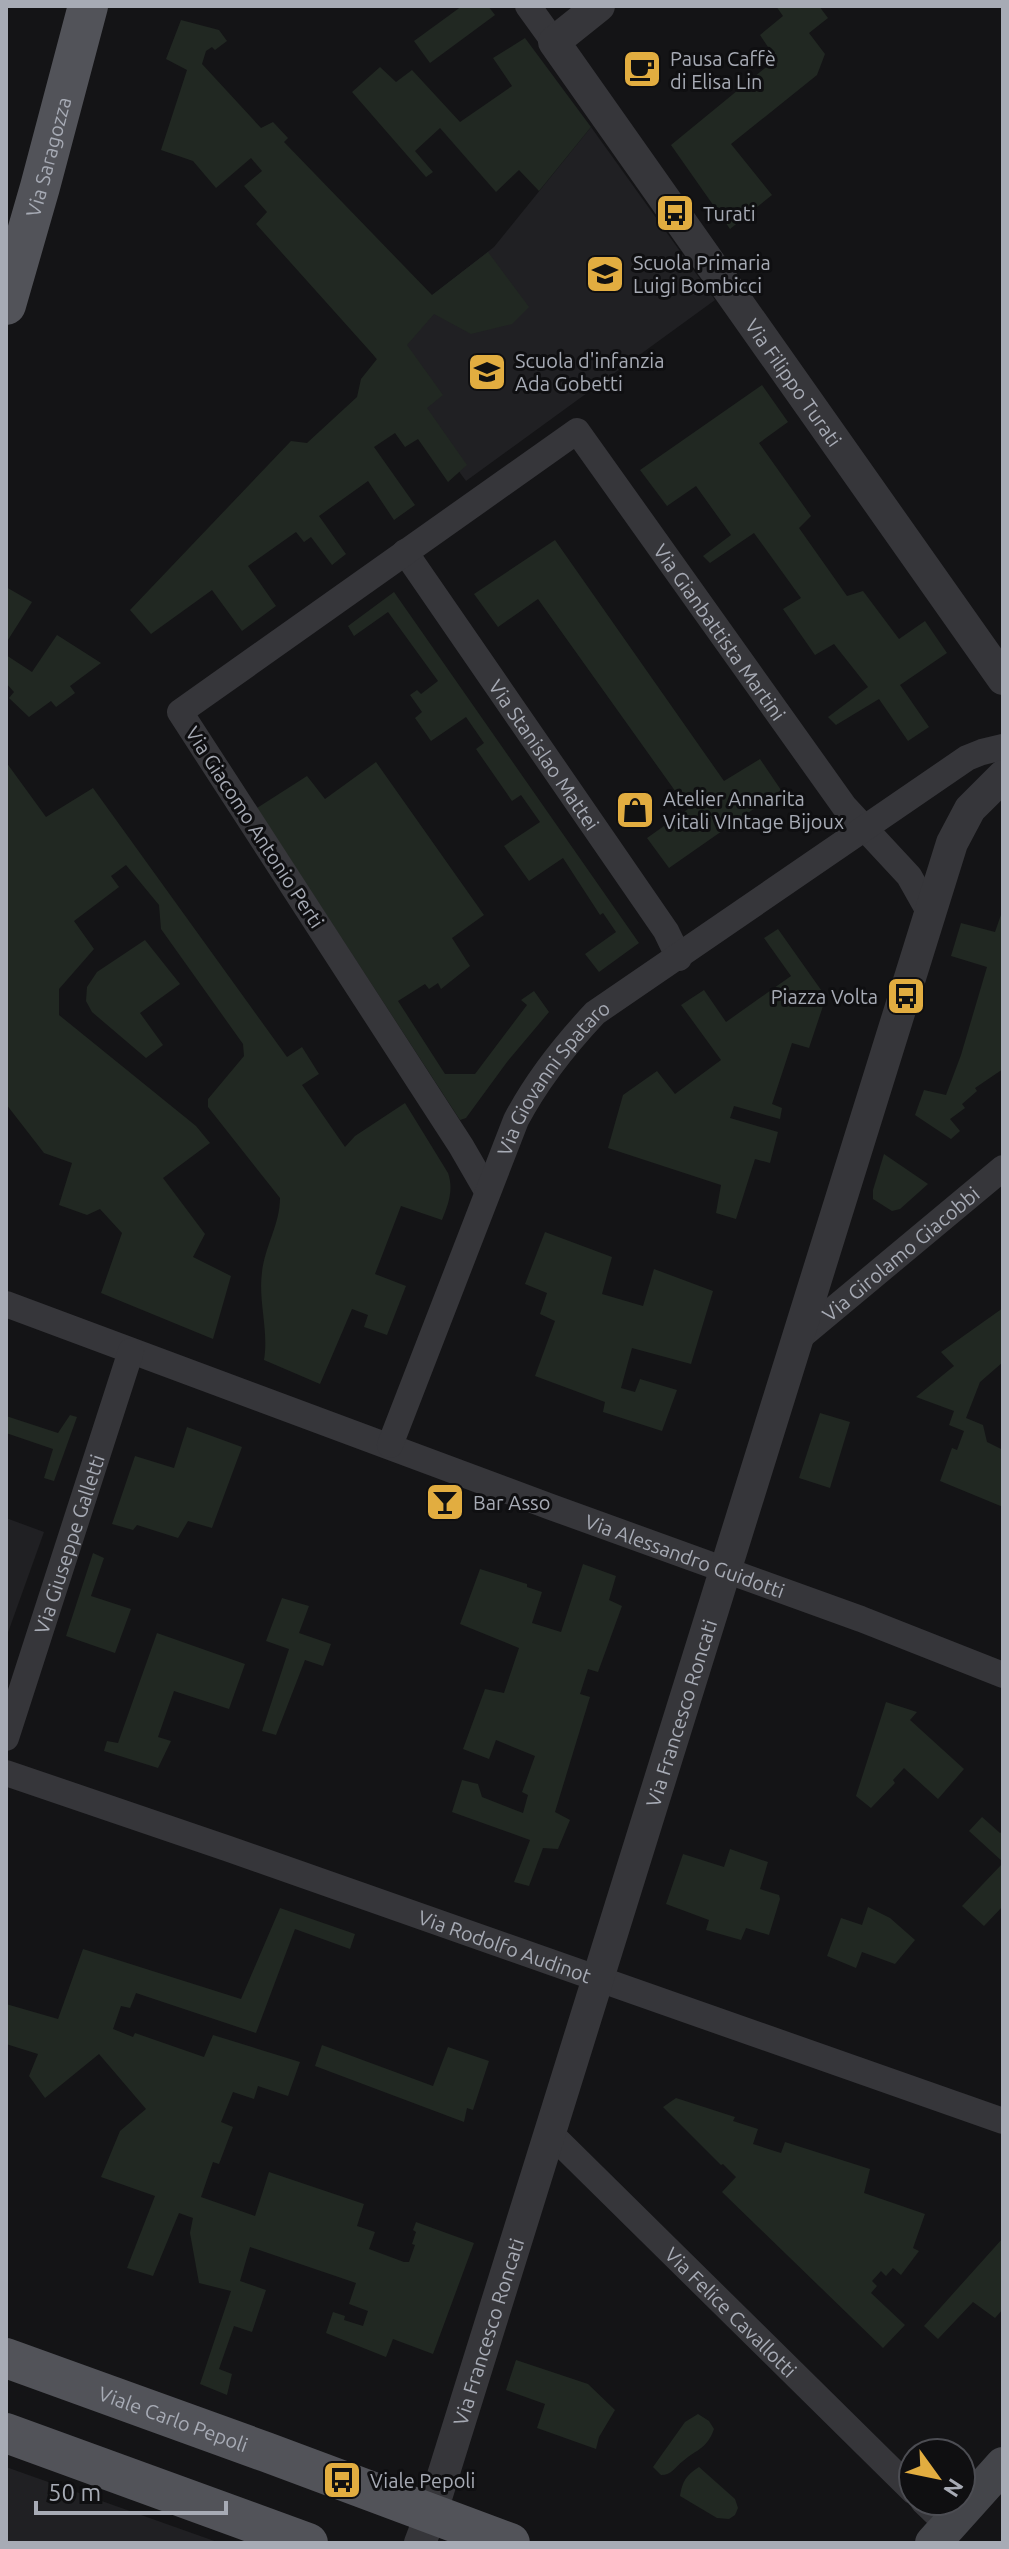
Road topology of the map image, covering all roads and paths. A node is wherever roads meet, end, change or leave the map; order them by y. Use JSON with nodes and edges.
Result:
{"nodes":[{"id":1,"x":88,"y":6,"type":"edge"},
{"id":2,"x":528,"y":6,"type":"edge"},
{"id":3,"x":599,"y":6,"type":"edge"},
{"id":4,"x":554,"y":42,"type":"junction"},
{"id":5,"x":6,"y":305,"type":"edge"},
{"id":6,"x":577,"y":431,"type":"joint"},
{"id":7,"x":405,"y":552,"type":"junction"},
{"id":8,"x":1003,"y":679,"type":"edge"},
{"id":9,"x":1003,"y":747,"type":"edge"},
{"id":10,"x":1003,"y":776,"type":"edge"},
{"id":11,"x":865,"y":829,"type":"junction"},
{"id":12,"x":931,"y":915,"type":"junction"},
{"id":13,"x":679,"y":958,"type":"junction"},
{"id":14,"x":1003,"y":1168,"type":"edge"},
{"id":15,"x":487,"y":1191,"type":"junction"},
{"id":16,"x":6,"y":1304,"type":"edge"},
{"id":17,"x":799,"y":1338,"type":"junction"},
{"id":18,"x":131,"y":1351,"type":"junction"},
{"id":19,"x":390,"y":1445,"type":"junction"},
{"id":20,"x":726,"y":1570,"type":"junction"},
{"id":21,"x":1003,"y":1675,"type":"edge"},
{"id":22,"x":6,"y":1738,"type":"edge"},
{"id":23,"x":6,"y":1773,"type":"edge"},
{"id":24,"x":597,"y":1978,"type":"junction"},
{"id":25,"x":1003,"y":2121,"type":"edge"},
{"id":26,"x":549,"y":2132,"type":"junction"},
{"id":27,"x":6,"y":2358,"type":"edge"},
{"id":28,"x":6,"y":2433,"type":"edge"},
{"id":29,"x":1003,"y":2465,"type":"edge"},
{"id":30,"x":897,"y":2475,"type":"edge"},
{"id":31,"x":935,"y":2523,"type":"edge"},
{"id":32,"x":425,"y":2528,"type":"edge"},
{"id":33,"x":308,"y":2543,"type":"edge"},
{"id":34,"x":510,"y":2543,"type":"edge"}],
"edges":[{"from":1,"to":5,"type":"main road","name":"Via Saragozza"},
{"from":2,"to":4,"type":"street","name":"Via Filippo Turati"},
{"from":3,"to":4,"type":"street"},
{"from":4,"to":8,"type":"street","name":"Via Filippo Turati"},
{"from":6,"to":7,"type":"street","name":"Via Giacomo Antonio Perti"},
{"from":6,"to":11,"type":"street","name":"Via Gianbattista Martini"},
{"from":7,"to":13,"type":"street","name":"Via Stanislao Mattei"},
{"from":7,"to":15,"type":"street","name":"Via Giacomo Antonio Perti"},
{"from":9,"to":11,"type":"street","name":"Via Giovanni Spataro"},
{"from":10,"to":12,"type":"street","name":"Via Francesco Roncati"},
{"from":11,"to":12,"type":"street","name":"Via Gianbattista Martini"},
{"from":11,"to":13,"type":"street","name":"Via Giovanni Spataro"},
{"from":12,"to":17,"type":"street","name":"Via Francesco Roncati"},
{"from":13,"to":15,"type":"street","name":"Via Giovanni Spataro"},
{"from":14,"to":17,"type":"street","name":"Via Girolamo Giacobbi"},
{"from":15,"to":19,"type":"street","name":"Via Giovanni Spataro"},
{"from":16,"to":18,"type":"street","name":"Via Alessandro Guidotti"},
{"from":17,"to":20,"type":"street","name":"Via Francesco Roncati"},
{"from":18,"to":19,"type":"street","name":"Via Alessandro Guidotti"},
{"from":18,"to":22,"type":"street","name":"Via Giuseppe Galletti"},
{"from":19,"to":20,"type":"street","name":"Via Alessandro Guidotti"},
{"from":20,"to":21,"type":"street","name":"Via Alessandro Guidotti"},
{"from":20,"to":24,"type":"street","name":"Via Francesco Roncati"},
{"from":23,"to":24,"type":"street","name":"Via Rodolfo Audinot"},
{"from":24,"to":25,"type":"street","name":"Via Rodolfo Audinot"},
{"from":24,"to":26,"type":"street","name":"Via Francesco Roncati"},
{"from":26,"to":30,"type":"street","name":"Via Felice Cavallotti"},
{"from":26,"to":32,"type":"street","name":"Via Francesco Roncati"},
{"from":27,"to":32,"type":"main road","name":"Viale Carlo Pepoli"},
{"from":28,"to":33,"type":"main road"},
{"from":29,"to":31,"type":"main road"},
{"from":32,"to":34,"type":"main road","name":"Viale Carlo Pepoli"}]}
